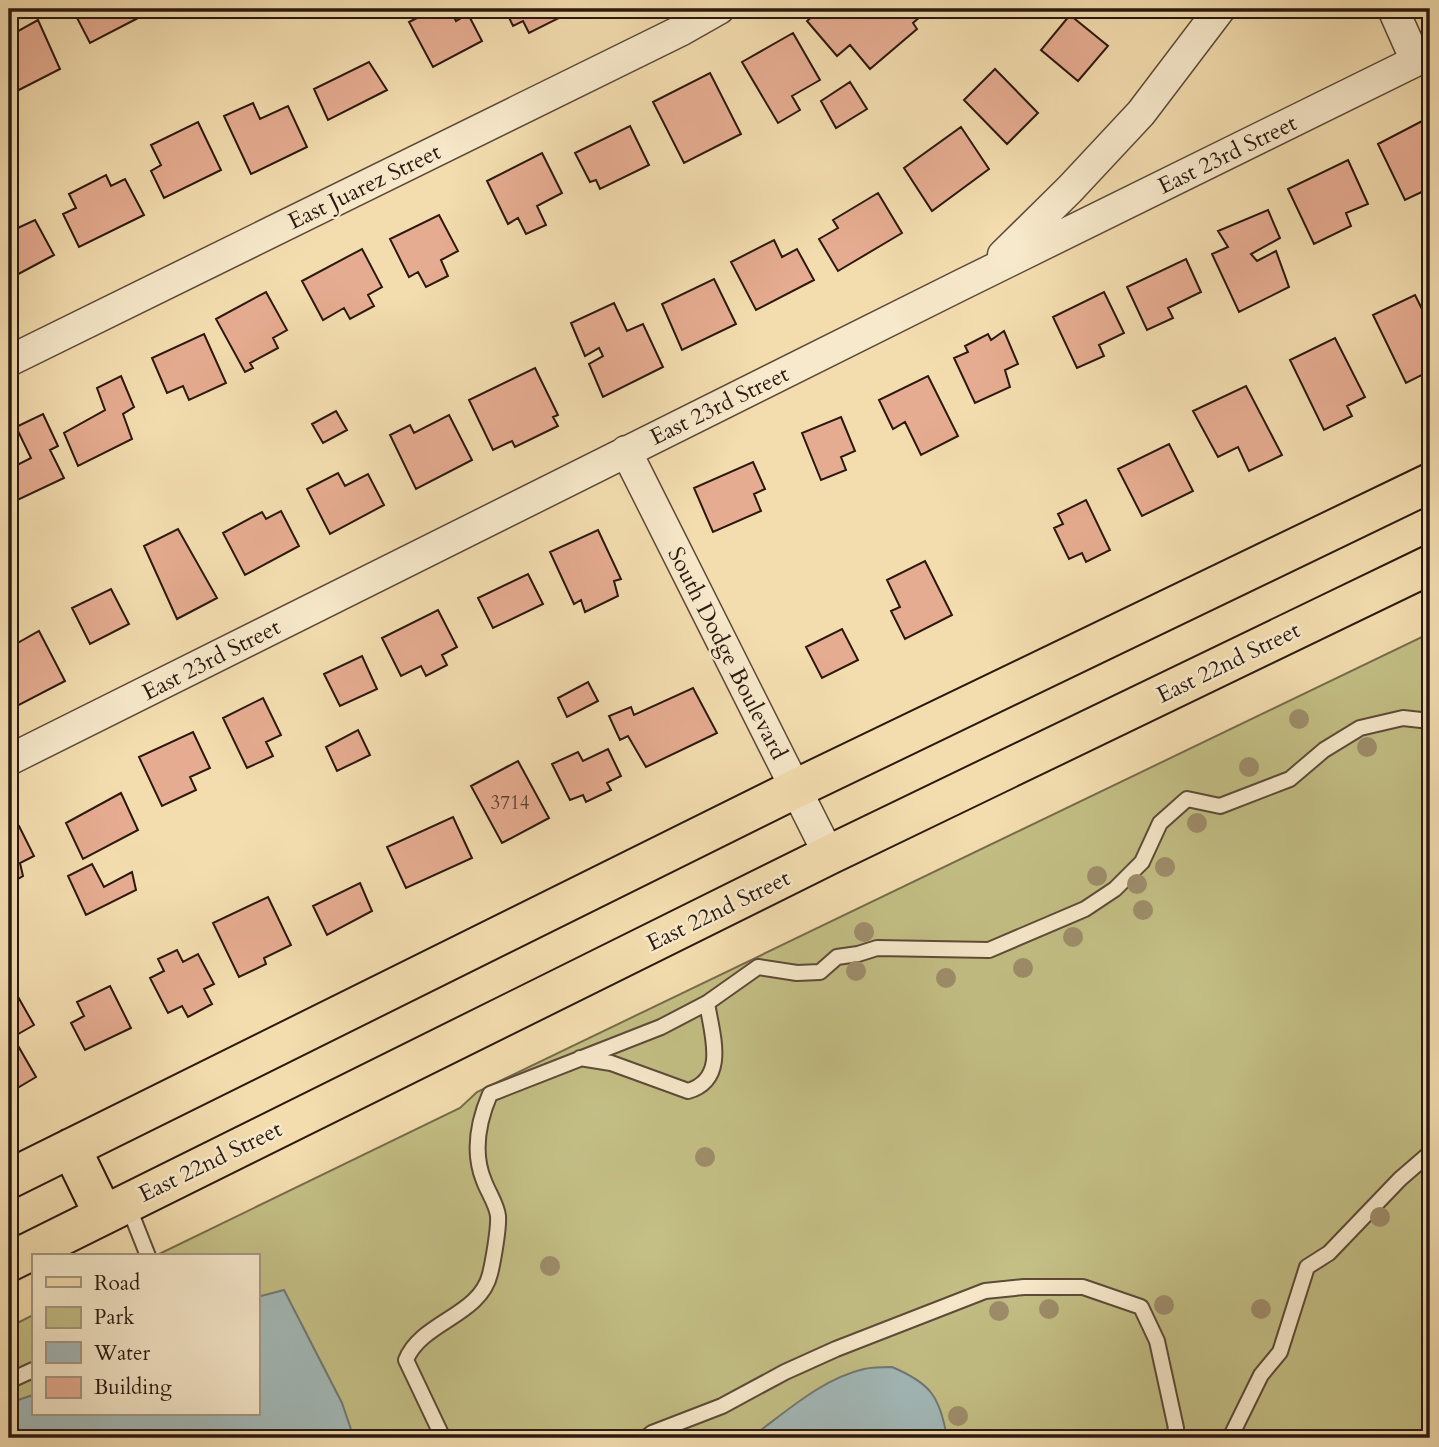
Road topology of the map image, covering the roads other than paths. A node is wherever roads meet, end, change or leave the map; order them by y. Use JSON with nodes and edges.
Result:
{"nodes":[{"id":1,"x":719,"y":9,"type":"edge"},
{"id":2,"x":1220,"y":9,"type":"edge"},
{"id":3,"x":1393,"y":9,"type":"edge"},
{"id":4,"x":1423,"y":58,"type":"edge"},
{"id":5,"x":984,"y":273,"type":"junction"},
{"id":6,"x":9,"y":361,"type":"edge"},
{"id":7,"x":626,"y":452,"type":"junction"},
{"id":8,"x":1430,"y":483,"type":"edge"},
{"id":9,"x":1430,"y":565,"type":"edge"},
{"id":10,"x":1430,"y":721,"type":"edge"},
{"id":11,"x":9,"y":760,"type":"edge"},
{"id":12,"x":797,"y":788,"type":"junction"},
{"id":13,"x":829,"y":855,"type":"junction"},
{"id":14,"x":707,"y":1003,"type":"junction"},
{"id":15,"x":580,"y":1058,"type":"junction"},
{"id":16,"x":71,"y":1149,"type":"junction"},
{"id":17,"x":1430,"y":1153,"type":"edge"},
{"id":18,"x":9,"y":1180,"type":"edge"},
{"id":19,"x":115,"y":1208,"type":"junction"},
{"id":20,"x":147,"y":1254,"type":"edge"},
{"id":21,"x":9,"y":1262,"type":"edge"},
{"id":22,"x":32,"y":1370,"type":"edge"},
{"id":23,"x":9,"y":1381,"type":"edge"},
{"id":24,"x":443,"y":1438,"type":"edge"},
{"id":25,"x":646,"y":1438,"type":"edge"},
{"id":26,"x":1172,"y":1438,"type":"edge"},
{"id":27,"x":1230,"y":1438,"type":"edge"}],
"edges":[{"from":1,"to":6,"type":"street","name":"East Juarez Street"},
{"from":2,"to":5,"type":"street"},
{"from":3,"to":4,"type":"street"},
{"from":4,"to":5,"type":"street","name":"East 23rd Street"},
{"from":5,"to":7,"type":"street","name":"East 23rd Street"},
{"from":7,"to":11,"type":"street","name":"East 23rd Street"},
{"from":7,"to":12,"type":"street","name":"South Dodge Boulevard"},
{"from":8,"to":12,"type":"main road"},
{"from":9,"to":13,"type":"main road","name":"East 22nd Street"},
{"from":10,"to":14,"type":"lane"},
{"from":12,"to":13,"type":"street","name":"South Dodge Boulevard"},
{"from":12,"to":16,"type":"main road"},
{"from":13,"to":19,"type":"main road","name":"East 22nd Street"},
{"from":14,"to":15,"type":"lane"},
{"from":14,"to":15,"type":"lane"},
{"from":15,"to":24,"type":"lane"},
{"from":16,"to":18,"type":"main road"},
{"from":16,"to":19,"type":"main road"},
{"from":17,"to":27,"type":"lane"},
{"from":19,"to":20,"type":"lane"},
{"from":19,"to":21,"type":"main road","name":"East 22nd Street"},
{"from":22,"to":23,"type":"lane"},
{"from":25,"to":26,"type":"lane"}]}
